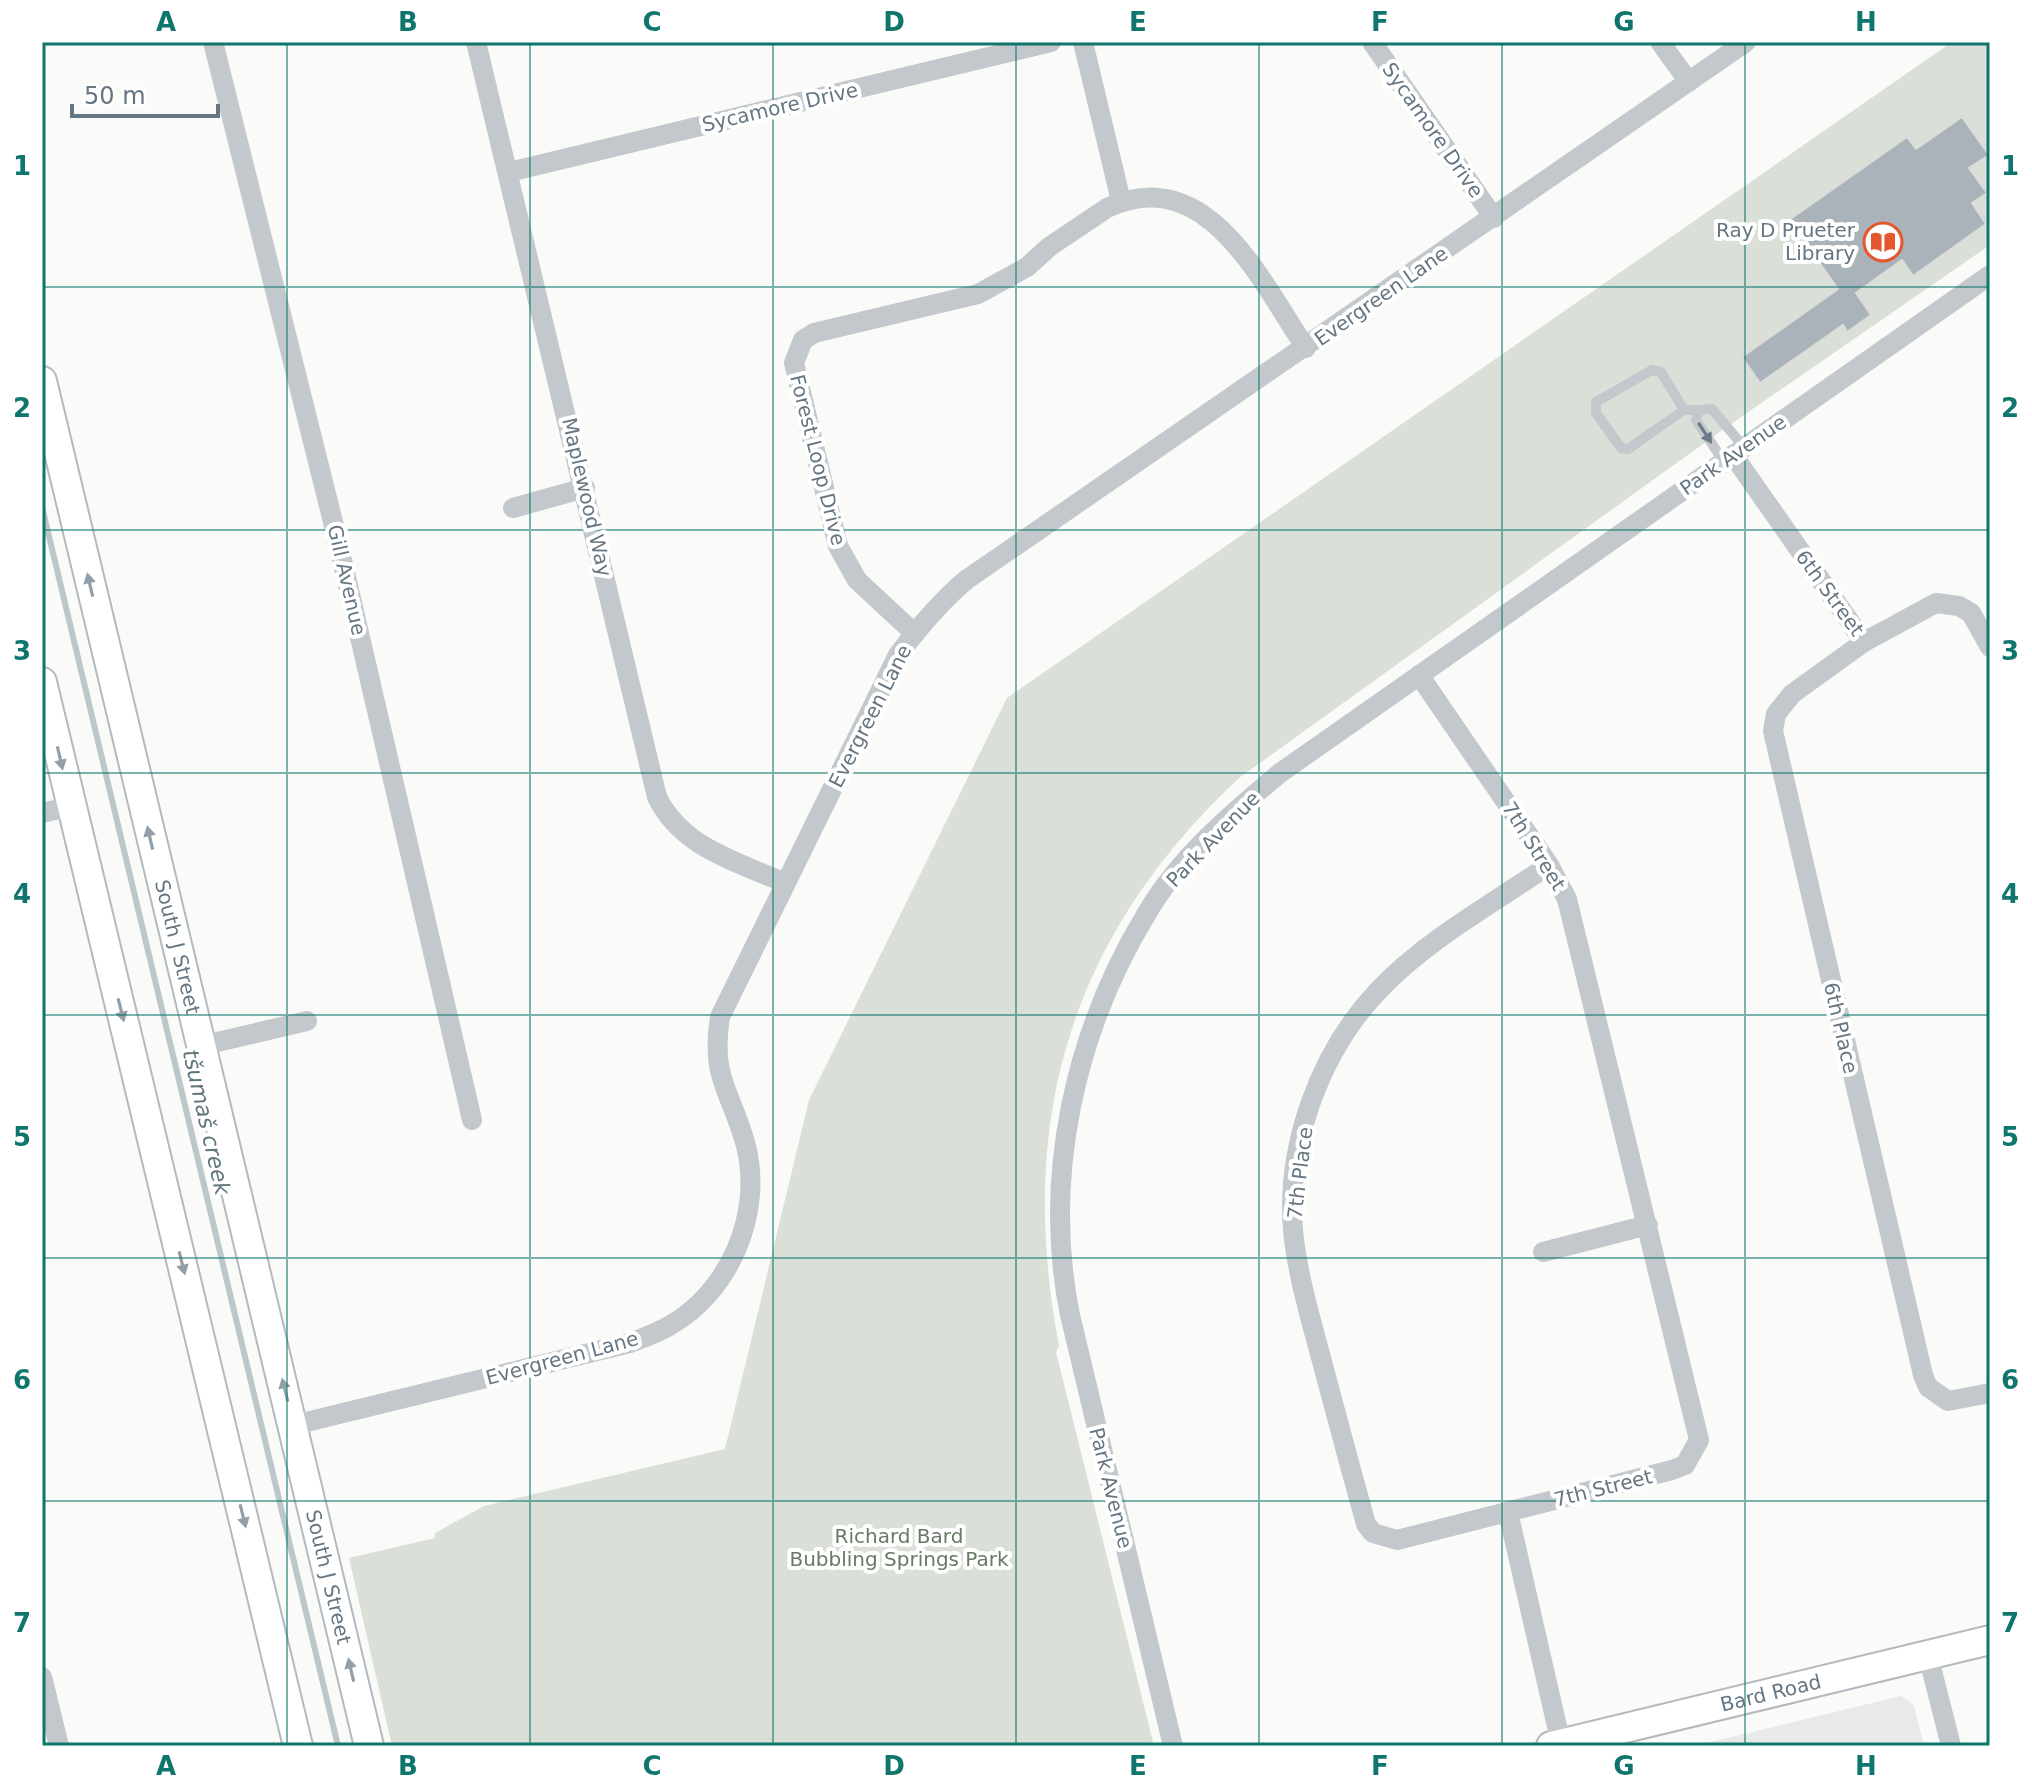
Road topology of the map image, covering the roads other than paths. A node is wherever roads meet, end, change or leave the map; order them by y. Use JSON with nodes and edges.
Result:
{"nodes":[{"id":1,"x":213,"y":42,"type":"edge"},
{"id":2,"x":1051,"y":42,"type":"edge"},
{"id":3,"x":1083,"y":42,"type":"edge"},
{"id":4,"x":1372,"y":42,"type":"edge"},
{"id":5,"x":1660,"y":42,"type":"edge"},
{"id":6,"x":1746,"y":42,"type":"edge"},
{"id":7,"x":480,"y":43,"type":"edge"},
{"id":8,"x":1689,"y":82,"type":"junction"},
{"id":9,"x":509,"y":172,"type":"junction"},
{"id":10,"x":1121,"y":201,"type":"junction"},
{"id":11,"x":1494,"y":218,"type":"junction"},
{"id":12,"x":1990,"y":275,"type":"edge"},
{"id":13,"x":1306,"y":348,"type":"junction"},
{"id":14,"x":42,"y":381,"type":"edge"},
{"id":15,"x":1684,"y":410,"type":"junction"},
{"id":16,"x":1699,"y":410,"type":"junction"},
{"id":17,"x":1734,"y":455,"type":"junction"},
{"id":18,"x":585,"y":488,"type":"junction"},
{"id":19,"x":513,"y":508,"type":"dead end"},
{"id":20,"x":914,"y":633,"type":"junction"},
{"id":21,"x":1864,"y":642,"type":"junction"},
{"id":22,"x":1990,"y":647,"type":"edge"},
{"id":23,"x":1419,"y":675,"type":"junction"},
{"id":24,"x":42,"y":682,"type":"edge"},
{"id":25,"x":72,"y":806,"type":"junction"},
{"id":26,"x":42,"y":813,"type":"edge"},
{"id":27,"x":1549,"y":865,"type":"junction"},
{"id":28,"x":785,"y":883,"type":"junction"},
{"id":29,"x":307,"y":1021,"type":"dead end"},
{"id":30,"x":200,"y":1046,"type":"junction"},
{"id":31,"x":472,"y":1120,"type":"dead end"},
{"id":32,"x":1648,"y":1225,"type":"junction"},
{"id":33,"x":1543,"y":1252,"type":"dead end"},
{"id":34,"x":1990,"y":1393,"type":"edge"},
{"id":35,"x":294,"y":1425,"type":"junction"},
{"id":36,"x":1508,"y":1512,"type":"junction"},
{"id":37,"x":1990,"y":1640,"type":"edge"},
{"id":38,"x":1928,"y":1655,"type":"junction"},
{"id":39,"x":42,"y":1677,"type":"edge"},
{"id":40,"x":1556,"y":1745,"type":"edge"},
{"id":41,"x":59,"y":1746,"type":"edge"},
{"id":42,"x":298,"y":1746,"type":"edge"},
{"id":43,"x":369,"y":1746,"type":"edge"},
{"id":44,"x":1173,"y":1746,"type":"edge"},
{"id":45,"x":1951,"y":1746,"type":"edge"}],
"edges":[{"from":1,"to":31,"type":"street","name":"Gill Avenue"},
{"from":2,"to":9,"type":"street","name":"Sycamore Drive"},
{"from":3,"to":10,"type":"street"},
{"from":4,"to":11,"type":"street","name":"Sycamore Drive"},
{"from":5,"to":8,"type":"street"},
{"from":6,"to":8,"type":"street","name":"Evergreen Lane"},
{"from":7,"to":9,"type":"street","name":"Maplewood Way"},
{"from":8,"to":11,"type":"street","name":"Evergreen Lane"},
{"from":9,"to":18,"type":"street","name":"Maplewood Way"},
{"from":10,"to":13,"type":"street","name":"Forest Loop Drive"},
{"from":10,"to":20,"type":"street","name":"Forest Loop Drive"},
{"from":11,"to":13,"type":"street","name":"Evergreen Lane"},
{"from":12,"to":17,"type":"street","name":"Park Avenue"},
{"from":13,"to":20,"type":"street","name":"Evergreen Lane"},
{"from":30,"to":14,"type":"street","name":"South J Street","one_way":true},
{"from":15,"to":15,"type":"lane"},
{"from":15,"to":16,"type":"lane"},
{"from":16,"to":17,"type":"lane","one_way":true},
{"from":16,"to":17,"type":"lane"},
{"from":17,"to":21,"type":"street","name":"6th Street"},
{"from":17,"to":23,"type":"street","name":"Park Avenue"},
{"from":18,"to":19,"type":"street"},
{"from":18,"to":28,"type":"street","name":"Maplewood Way"},
{"from":20,"to":28,"type":"street","name":"Evergreen Lane"},
{"from":21,"to":22,"type":"street","name":"6th Street"},
{"from":21,"to":34,"type":"street","name":"6th Place"},
{"from":23,"to":27,"type":"street","name":"7th Street"},
{"from":23,"to":44,"type":"street","name":"Park Avenue"},
{"from":24,"to":25,"type":"street","one_way":true},
{"from":25,"to":26,"type":"street"},
{"from":25,"to":42,"type":"street","one_way":true},
{"from":27,"to":32,"type":"street","name":"7th Street"},
{"from":27,"to":36,"type":"street","name":"7th Place"},
{"from":28,"to":35,"type":"street","name":"Evergreen Lane"},
{"from":29,"to":30,"type":"street"},
{"from":35,"to":30,"type":"street","name":"South J Street","one_way":true},
{"from":32,"to":33,"type":"street"},
{"from":32,"to":36,"type":"street","name":"7th Street"},
{"from":43,"to":35,"type":"street","name":"South J Street","one_way":true},
{"from":36,"to":40,"type":"street"},
{"from":37,"to":38,"type":"street","name":"Bard Road"},
{"from":38,"to":40,"type":"street","name":"Bard Road"},
{"from":38,"to":45,"type":"street"},
{"from":39,"to":41,"type":"street"}]}
